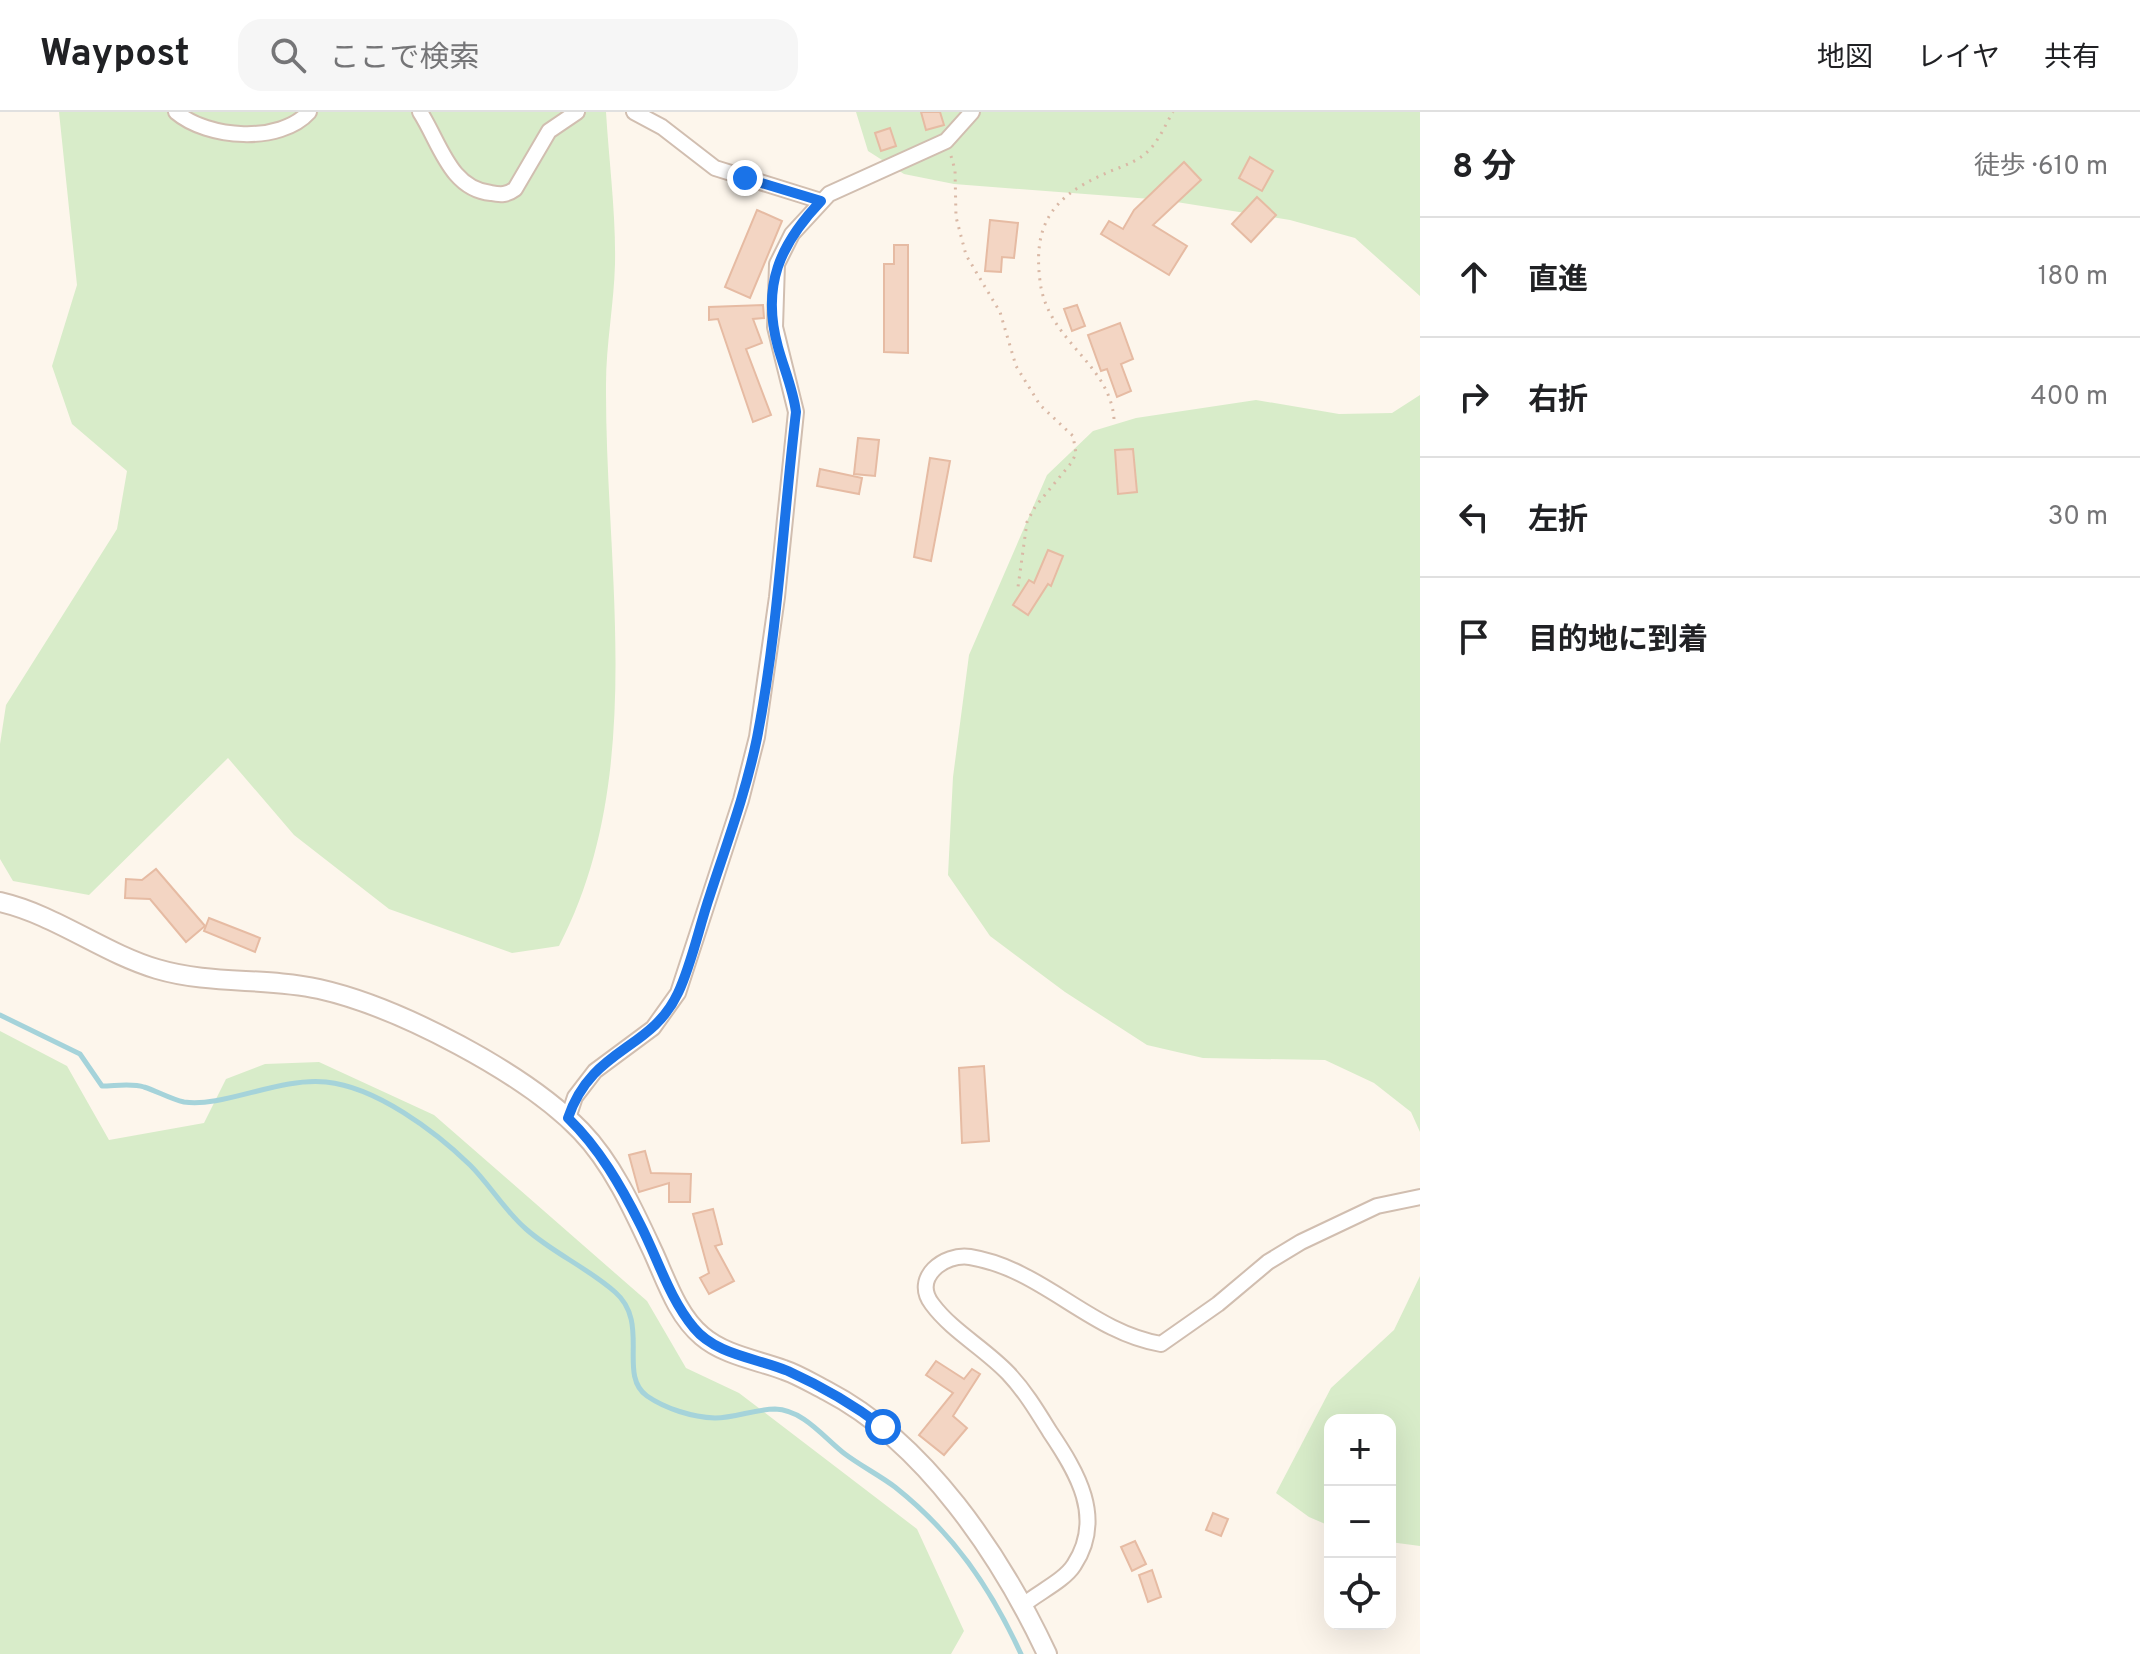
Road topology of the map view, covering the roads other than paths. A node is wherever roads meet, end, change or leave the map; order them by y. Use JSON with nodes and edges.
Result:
{"nodes":[{"id":1,"x":176,"y":112,"type":"edge"},
{"id":2,"x":309,"y":112,"type":"edge"},
{"id":3,"x":420,"y":112,"type":"edge"},
{"id":4,"x":577,"y":112,"type":"edge"},
{"id":5,"x":634,"y":112,"type":"edge"},
{"id":6,"x":972,"y":112,"type":"edge"},
{"id":7,"x":821,"y":201,"type":"junction"},
{"id":8,"x":0,"y":902,"type":"edge"},
{"id":9,"x":568,"y":1118,"type":"junction"},
{"id":10,"x":1420,"y":1197,"type":"edge"},
{"id":11,"x":1022,"y":1606,"type":"junction"},
{"id":12,"x":1047,"y":1654,"type":"edge"}],
"edges":[{"from":1,"to":2,"type":"street"},
{"from":3,"to":4,"type":"street"},
{"from":5,"to":7,"type":"street"},
{"from":6,"to":7,"type":"street"},
{"from":7,"to":9,"type":"street"},
{"from":8,"to":9,"type":"street"},
{"from":9,"to":11,"type":"street"},
{"from":10,"to":11,"type":"street"},
{"from":11,"to":12,"type":"street"}]}
